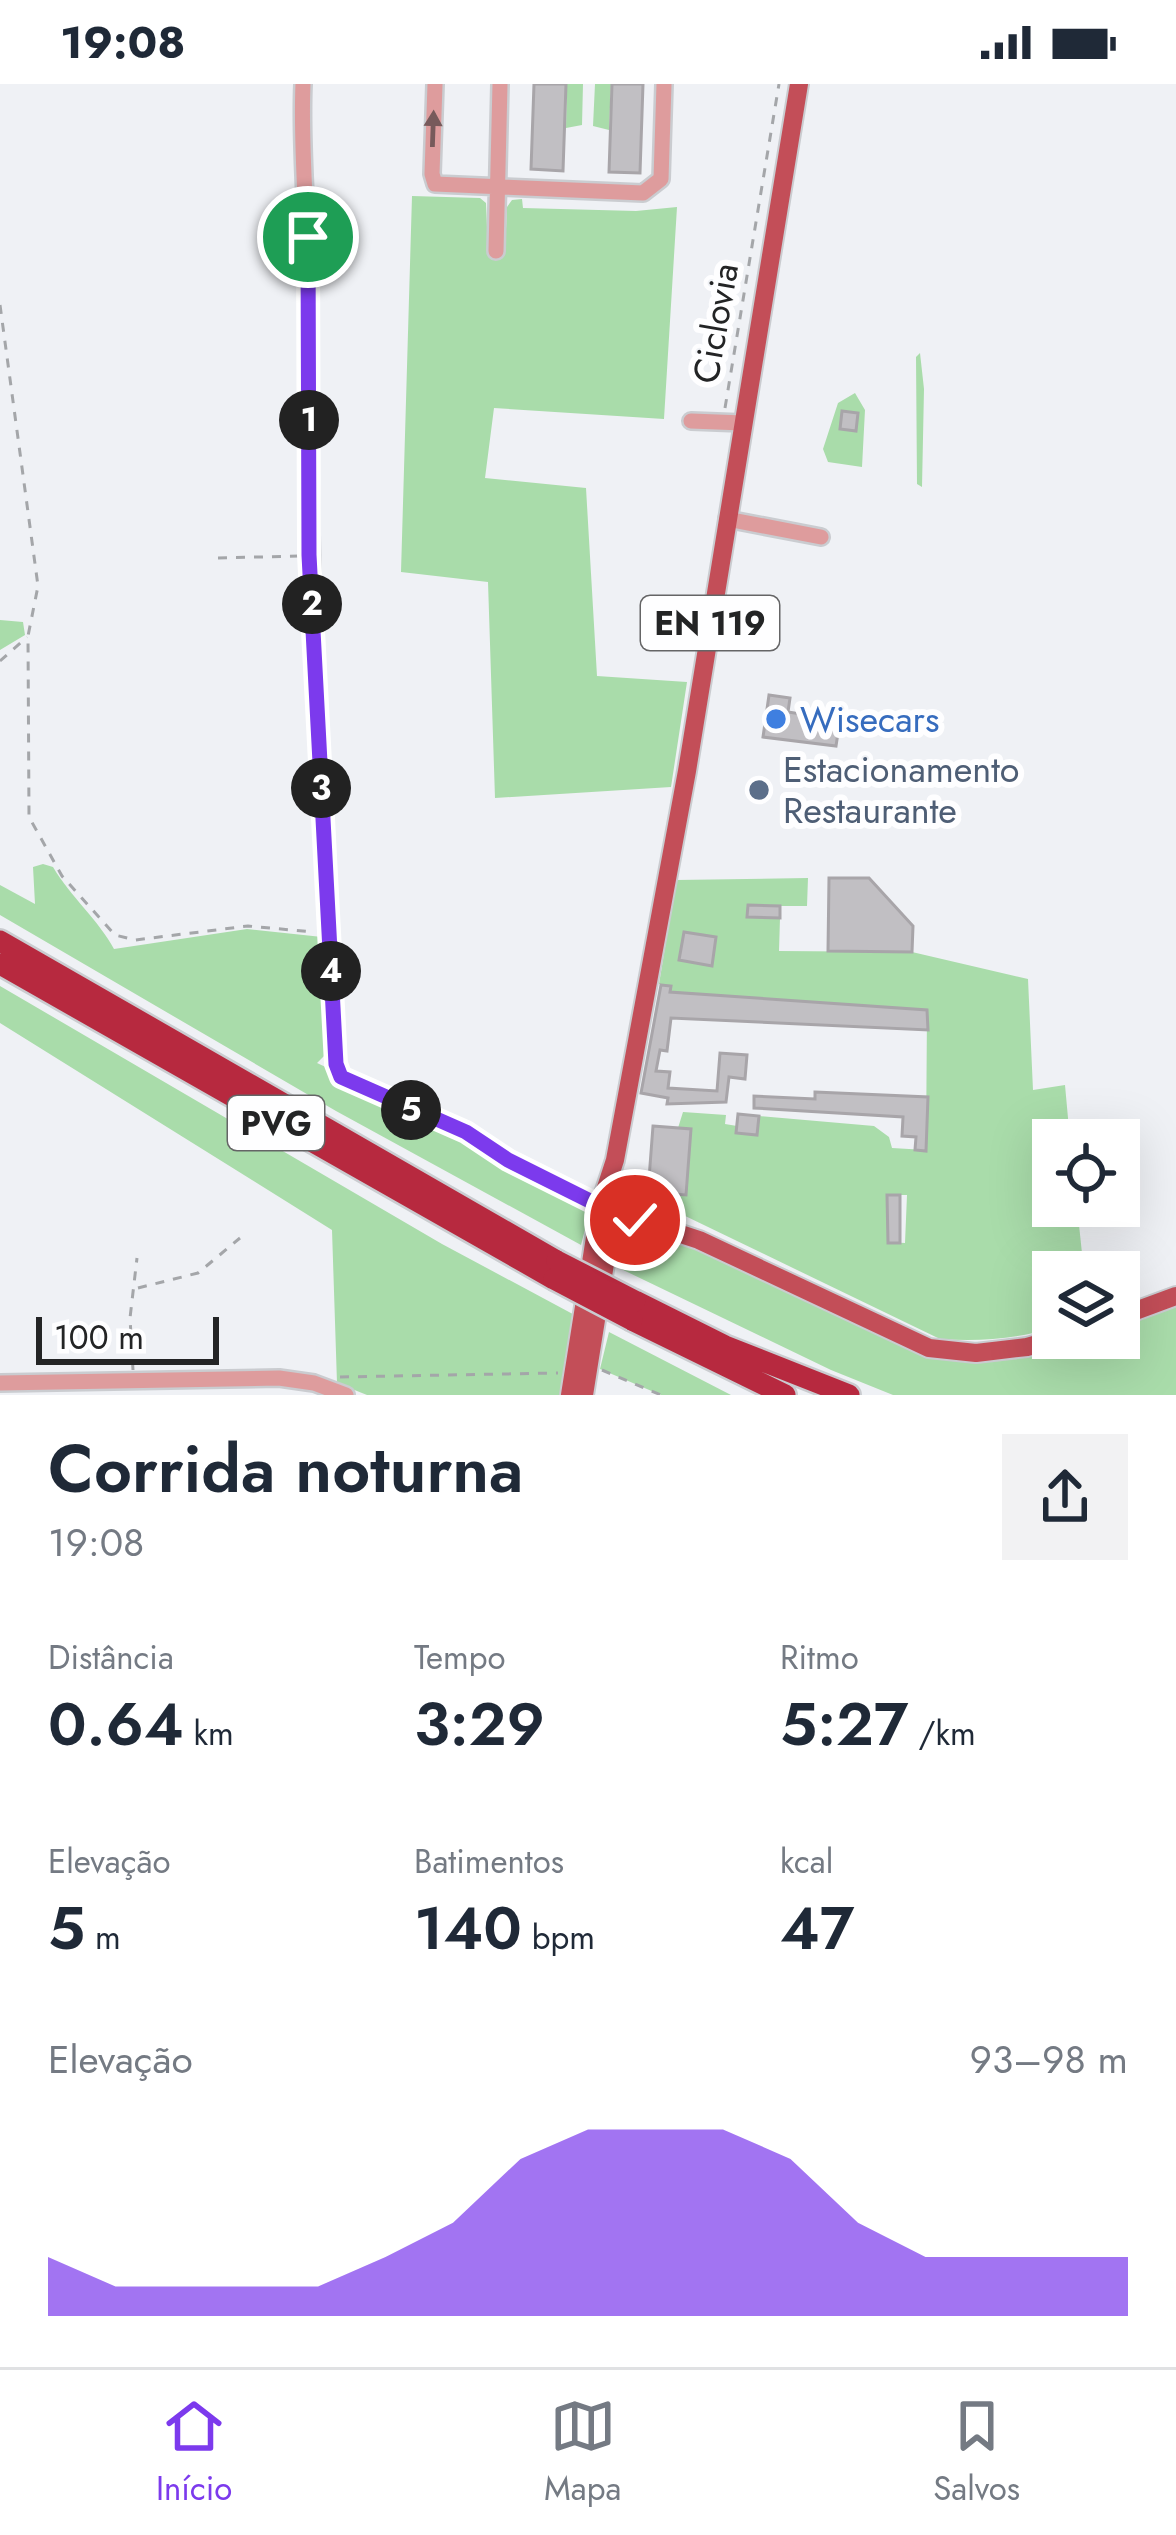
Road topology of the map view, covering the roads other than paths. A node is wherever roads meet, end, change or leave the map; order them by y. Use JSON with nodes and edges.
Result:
{"nodes":[{"id":1,"x":303,"y":84,"type":"edge"},
{"id":2,"x":434,"y":84,"type":"edge"},
{"id":3,"x":500,"y":84,"type":"edge"},
{"id":4,"x":664,"y":84,"type":"edge"},
{"id":5,"x":799,"y":84,"type":"edge"},
{"id":6,"x":497,"y":188,"type":"junction"},
{"id":7,"x":496,"y":251,"type":"dead end"},
{"id":8,"x":691,"y":421,"type":"dead end"},
{"id":9,"x":733,"y":423,"type":"junction"},
{"id":10,"x":727,"y":519,"type":"junction"},
{"id":11,"x":821,"y":537,"type":"dead end"},
{"id":12,"x":329,"y":934,"type":"road end"},
{"id":13,"x":0,"y":941,"type":"edge"},
{"id":14,"x":0,"y":964,"type":"edge"},
{"id":15,"x":606,"y":1203,"type":"junction"},
{"id":16,"x":652,"y":1224,"type":"junction"},
{"id":17,"x":699,"y":1240,"type":"junction"},
{"id":18,"x":607,"y":1259,"type":"junction"},
{"id":19,"x":555,"y":1270,"type":"junction"},
{"id":20,"x":1176,"y":1296,"type":"edge"},
{"id":21,"x":1140,"y":1309,"type":"edge"},
{"id":22,"x":633,"y":1311,"type":"junction"},
{"id":23,"x":1032,"y":1346,"type":"edge"},
{"id":24,"x":583,"y":1360,"type":"junction"},
{"id":25,"x":0,"y":1383,"type":"edge"},
{"id":26,"x":346,"y":1395,"type":"edge"},
{"id":27,"x":570,"y":1395,"type":"edge"},
{"id":28,"x":584,"y":1395,"type":"edge"},
{"id":29,"x":785,"y":1395,"type":"edge"},
{"id":30,"x":849,"y":1395,"type":"edge"}],
"edges":[{"from":1,"to":12,"type":"street"},
{"from":6,"to":2,"type":"street","one_way":true},
{"from":3,"to":6,"type":"street"},
{"from":4,"to":6,"type":"street"},
{"from":5,"to":9,"type":"main road","number":"EN 119"},
{"from":6,"to":7,"type":"street"},
{"from":8,"to":9,"type":"street"},
{"from":9,"to":10,"type":"main road","number":"EN 119"},
{"from":10,"to":11,"type":"street"},
{"from":10,"to":15,"type":"main road","number":"EN 119"},
{"from":13,"to":19,"type":"highway","number":"PVG"},
{"from":14,"to":19,"type":"highway","number":"PVG"},
{"from":15,"to":16,"type":"main road"},
{"from":15,"to":17,"type":"main road"},
{"from":15,"to":18,"type":"main road","number":"EN 119"},
{"from":15,"to":24,"type":"main road","number":"EN 119"},
{"from":16,"to":17,"type":"main road"},
{"from":16,"to":18,"type":"main road"},
{"from":17,"to":23,"type":"main road"},
{"from":18,"to":24,"type":"main road","number":"EN 119"},
{"from":19,"to":22,"type":"highway","number":"PVG","bridge":true},
{"from":20,"to":21,"type":"main road"},
{"from":22,"to":29,"type":"highway","number":"PVG"},
{"from":22,"to":30,"type":"highway","number":"PVG"},
{"from":24,"to":27,"type":"main road","number":"EN 119"},
{"from":24,"to":28,"type":"main road","number":"EN 119"},
{"from":25,"to":26,"type":"street"}]}
